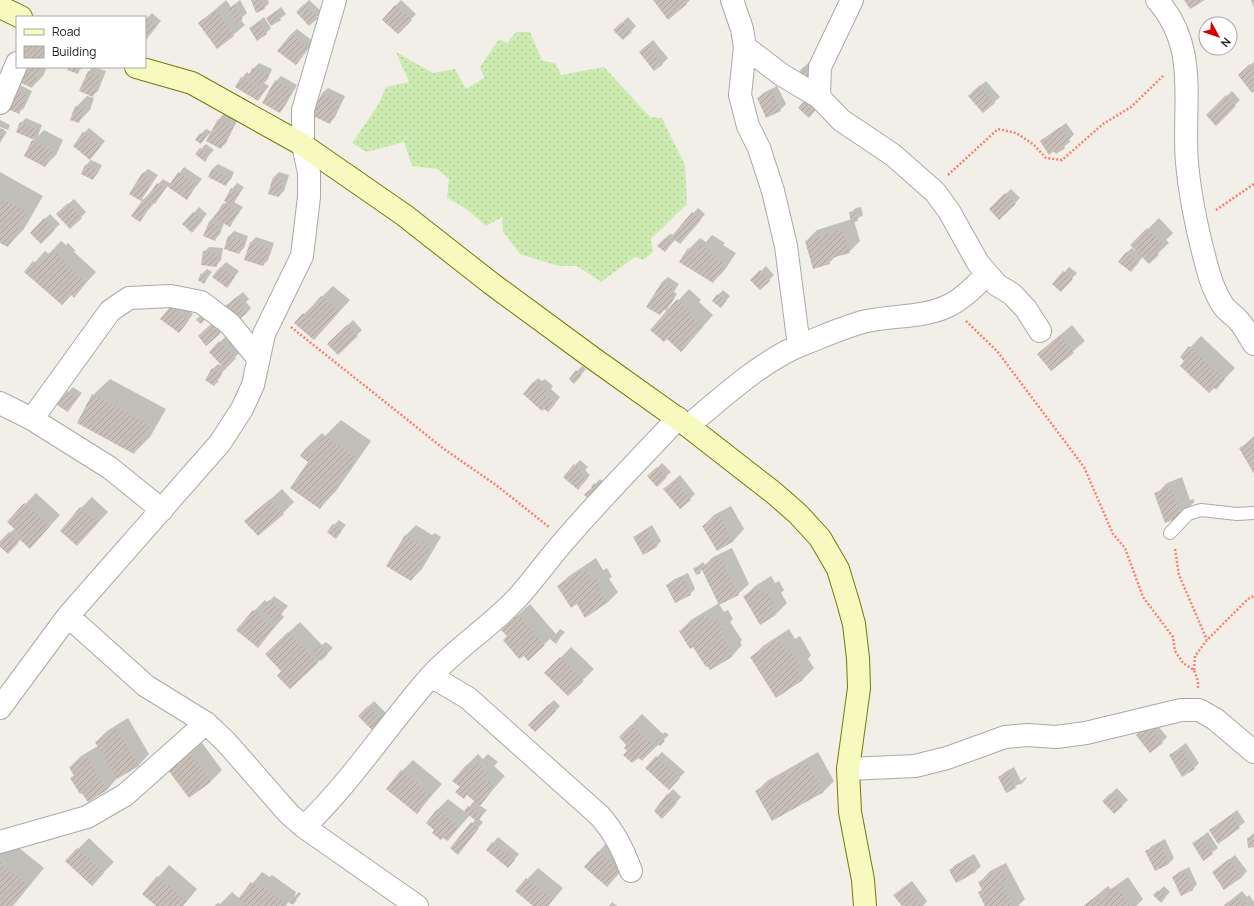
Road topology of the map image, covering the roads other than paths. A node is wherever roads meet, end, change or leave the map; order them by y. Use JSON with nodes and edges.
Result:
{"nodes":[{"id":1,"x":732,"y":0,"type":"edge"},
{"id":2,"x":852,"y":0,"type":"edge"},
{"id":3,"x":1157,"y":0,"type":"edge"},
{"id":4,"x":335,"y":1,"type":"edge"},
{"id":5,"x":0,"y":7,"type":"edge"},
{"id":6,"x":19,"y":16,"type":"edge"},
{"id":7,"x":745,"y":47,"type":"junction"},
{"id":8,"x":16,"y":64,"type":"edge"},
{"id":9,"x":140,"y":68,"type":"edge"},
{"id":10,"x":819,"y":97,"type":"junction"},
{"id":11,"x":0,"y":103,"type":"edge"},
{"id":12,"x":303,"y":144,"type":"junction"},
{"id":13,"x":987,"y":274,"type":"junction"},
{"id":14,"x":1040,"y":331,"type":"dead end"},
{"id":15,"x":1254,"y":344,"type":"edge"},
{"id":16,"x":799,"y":346,"type":"junction"},
{"id":17,"x":258,"y":358,"type":"junction"},
{"id":18,"x":0,"y":402,"type":"edge"},
{"id":19,"x":32,"y":419,"type":"junction"},
{"id":20,"x":683,"y":422,"type":"junction"},
{"id":21,"x":162,"y":510,"type":"junction"},
{"id":22,"x":1254,"y":513,"type":"edge"},
{"id":23,"x":1170,"y":533,"type":"road end"},
{"id":24,"x":68,"y":616,"type":"junction"},
{"id":25,"x":431,"y":676,"type":"junction"},
{"id":26,"x":1,"y":704,"type":"edge"},
{"id":27,"x":206,"y":723,"type":"junction"},
{"id":28,"x":1254,"y":752,"type":"edge"},
{"id":29,"x":848,"y":769,"type":"junction"},
{"id":30,"x":304,"y":827,"type":"junction"},
{"id":31,"x":0,"y":842,"type":"edge"},
{"id":32,"x":631,"y":871,"type":"dead end"},
{"id":33,"x":417,"y":906,"type":"edge"},
{"id":34,"x":865,"y":906,"type":"edge"}],
"edges":[{"from":1,"to":7,"type":"street"},
{"from":2,"to":10,"type":"street"},
{"from":3,"to":15,"type":"street"},
{"from":4,"to":12,"type":"street"},
{"from":5,"to":6,"type":"street"},
{"from":7,"to":10,"type":"street"},
{"from":7,"to":16,"type":"street"},
{"from":8,"to":11,"type":"street"},
{"from":9,"to":12,"type":"street"},
{"from":10,"to":13,"type":"street"},
{"from":12,"to":17,"type":"street"},
{"from":12,"to":20,"type":"street"},
{"from":13,"to":14,"type":"street"},
{"from":13,"to":16,"type":"street"},
{"from":16,"to":20,"type":"street"},
{"from":17,"to":19,"type":"street"},
{"from":17,"to":21,"type":"street"},
{"from":18,"to":19,"type":"street"},
{"from":19,"to":21,"type":"street"},
{"from":20,"to":25,"type":"street"},
{"from":20,"to":29,"type":"street"},
{"from":21,"to":24,"type":"street"},
{"from":22,"to":23,"type":"lane"},
{"from":24,"to":26,"type":"street"},
{"from":24,"to":27,"type":"street"},
{"from":25,"to":30,"type":"street"},
{"from":25,"to":32,"type":"street"},
{"from":27,"to":30,"type":"street"},
{"from":27,"to":31,"type":"street"},
{"from":28,"to":29,"type":"street"},
{"from":29,"to":34,"type":"street"},
{"from":30,"to":33,"type":"street"}]}
